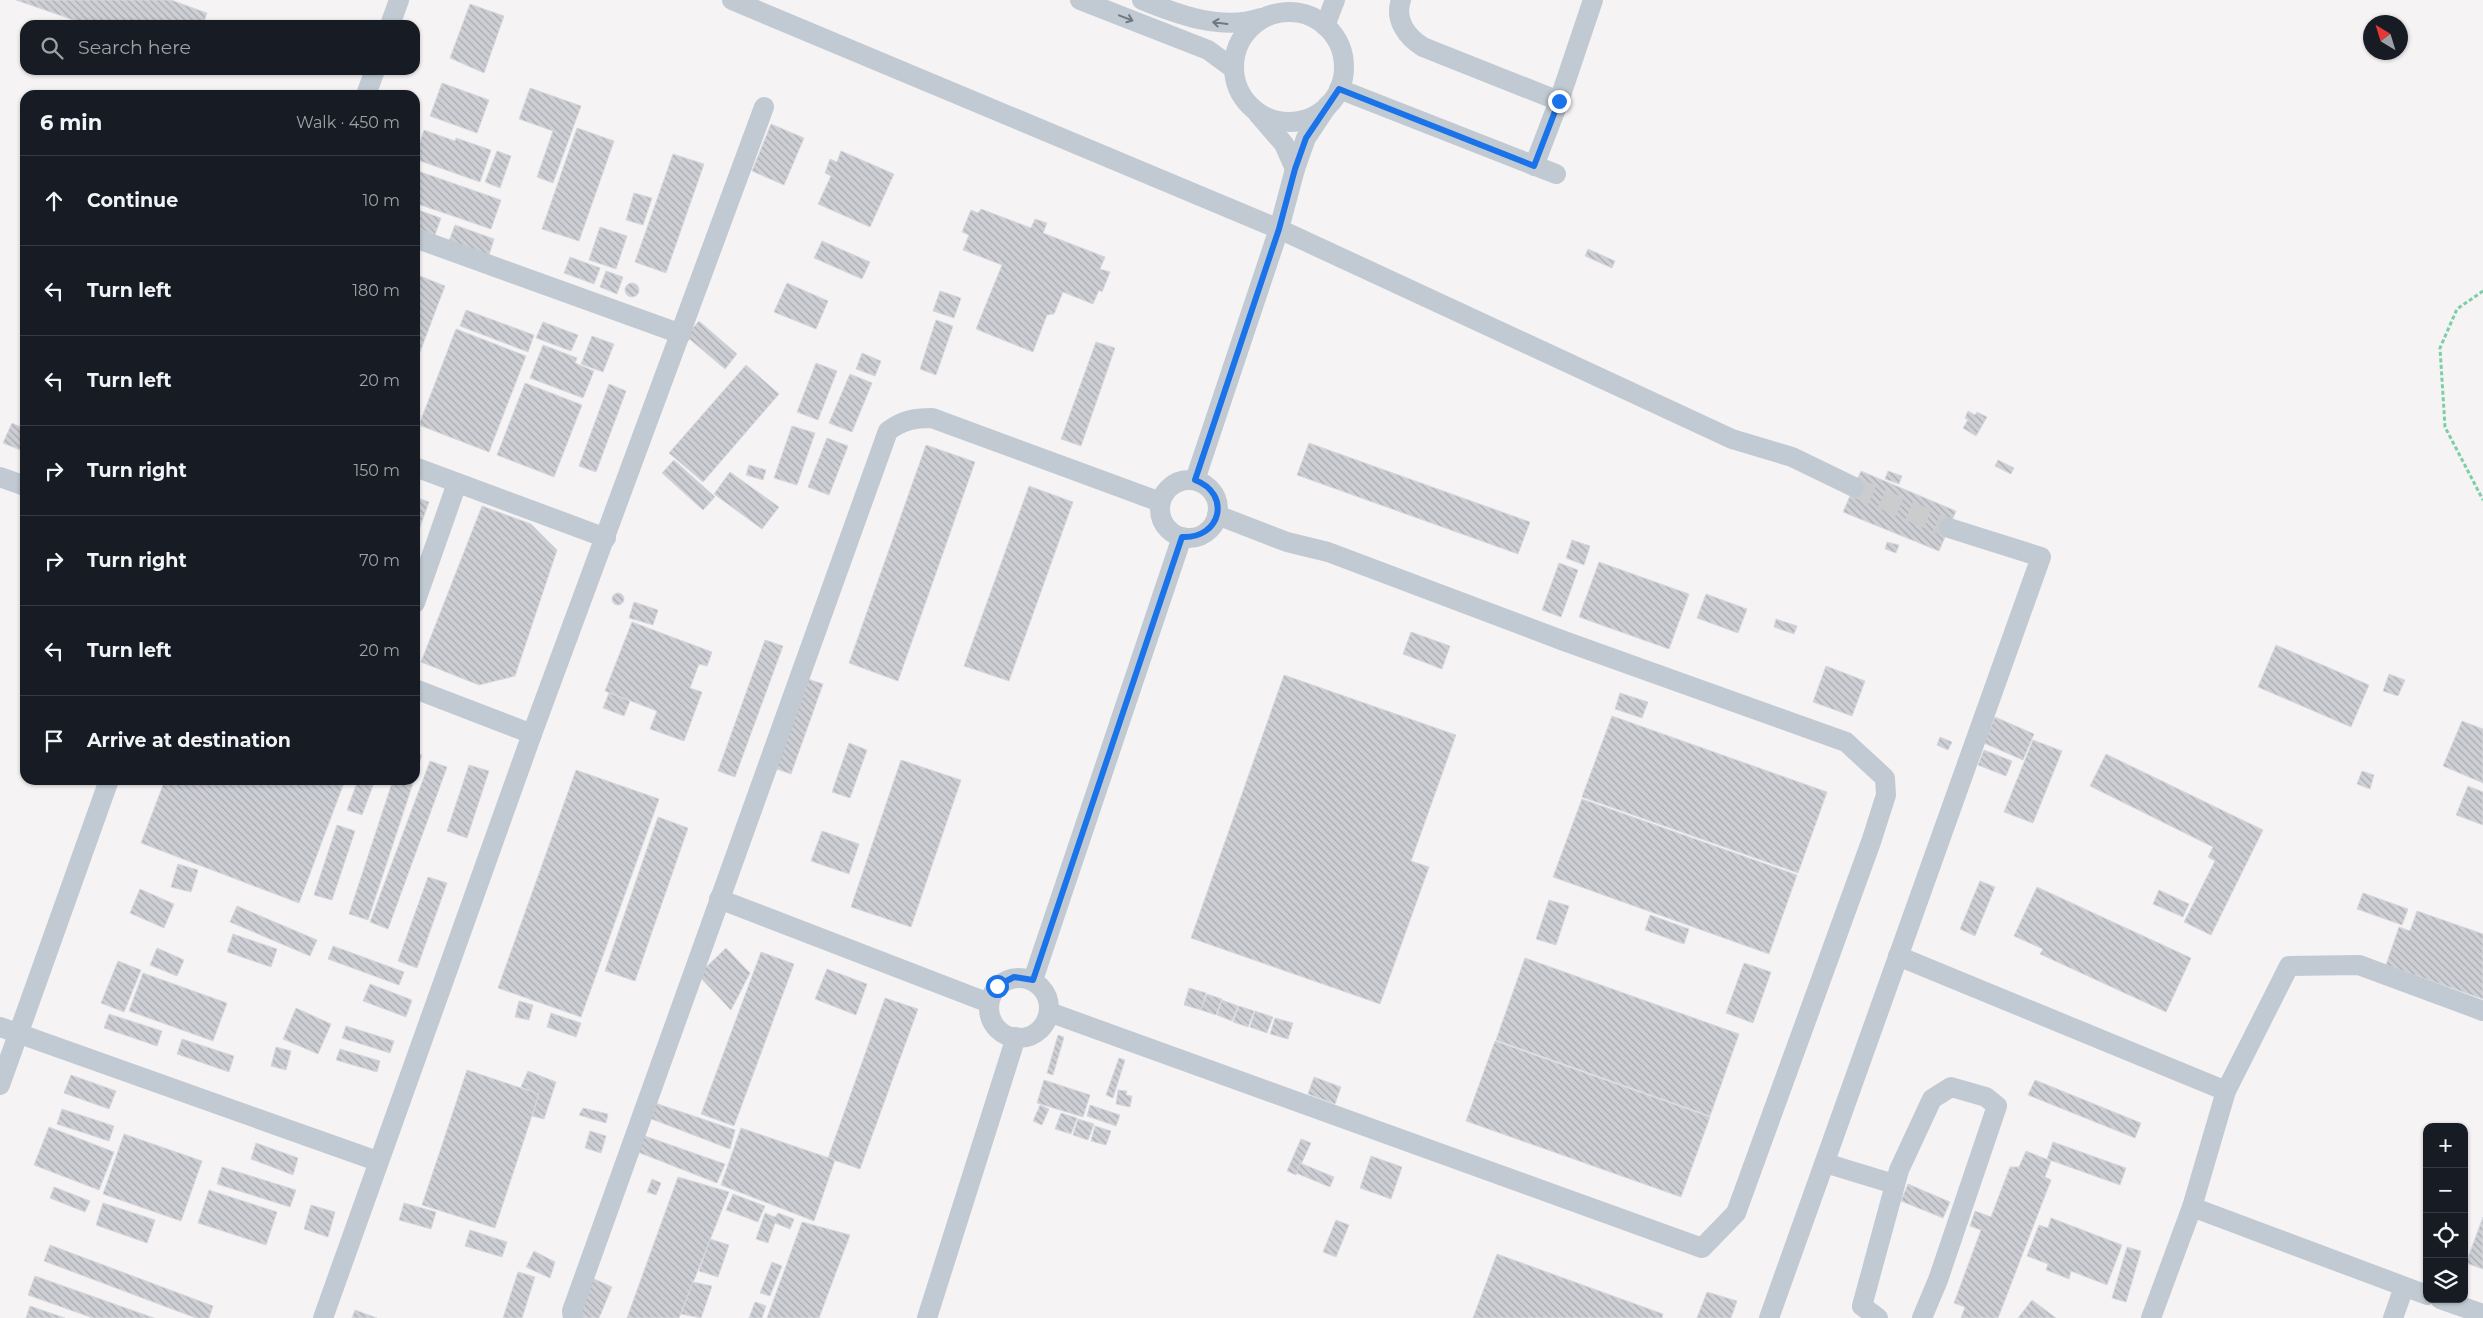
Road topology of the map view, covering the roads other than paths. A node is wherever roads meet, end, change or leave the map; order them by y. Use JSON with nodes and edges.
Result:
{"nodes":[{"id":1,"x":399,"y":0,"type":"edge"},
{"id":2,"x":732,"y":0,"type":"edge"},
{"id":3,"x":1080,"y":0,"type":"edge"},
{"id":4,"x":1142,"y":0,"type":"edge"},
{"id":5,"x":1335,"y":0,"type":"edge"},
{"id":6,"x":1401,"y":0,"type":"edge"},
{"id":7,"x":1593,"y":0,"type":"edge"},
{"id":8,"x":1292,"y":6,"type":"edge"},
{"id":9,"x":1268,"y":16,"type":"junction"},
{"id":10,"x":392,"y":20,"type":"edge"},
{"id":11,"x":1325,"y":26,"type":"junction"},
{"id":12,"x":1234,"y":69,"type":"junction"},
{"id":13,"x":373,"y":75,"type":"edge"},
{"id":14,"x":368,"y":90,"type":"edge"},
{"id":15,"x":1333,"y":97,"type":"junction"},
{"id":16,"x":1559,"y":101,"type":"junction"},
{"id":17,"x":764,"y":106,"type":"dead end"},
{"id":18,"x":1256,"y":111,"type":"junction"},
{"id":19,"x":1534,"y":166,"type":"junction"},
{"id":20,"x":1295,"y":169,"type":"junction"},
{"id":21,"x":1556,"y":174,"type":"dead end"},
{"id":22,"x":1279,"y":229,"type":"junction"},
{"id":23,"x":420,"y":240,"type":"edge"},
{"id":24,"x":680,"y":334,"type":"junction"},
{"id":25,"x":420,"y":470,"type":"edge"},
{"id":26,"x":0,"y":477,"type":"edge"},
{"id":27,"x":1195,"y":480,"type":"junction"},
{"id":28,"x":457,"y":482,"type":"junction"},
{"id":29,"x":20,"y":484,"type":"edge"},
{"id":30,"x":1854,"y":487,"type":"tunnel mouth"},
{"id":31,"x":1160,"y":502,"type":"junction"},
{"id":32,"x":1217,"y":515,"type":"junction"},
{"id":33,"x":1949,"y":528,"type":"tunnel mouth"},
{"id":34,"x":1182,"y":537,"type":"junction"},
{"id":35,"x":606,"y":538,"type":"junction"},
{"id":36,"x":420,"y":588,"type":"edge"},
{"id":37,"x":420,"y":691,"type":"edge"},
{"id":38,"x":532,"y":734,"type":"junction"},
{"id":39,"x":107,"y":785,"type":"edge"},
{"id":40,"x":719,"y":899,"type":"junction"},
{"id":41,"x":1898,"y":956,"type":"junction"},
{"id":42,"x":1033,"y":980,"type":"junction"},
{"id":43,"x":989,"y":1003,"type":"junction"},
{"id":44,"x":2483,"y":1011,"type":"edge"},
{"id":45,"x":1050,"y":1012,"type":"junction"},
{"id":46,"x":9,"y":1031,"type":"edge"},
{"id":47,"x":1016,"y":1037,"type":"junction"},
{"id":48,"x":0,"y":1085,"type":"edge"},
{"id":49,"x":2226,"y":1091,"type":"junction"},
{"id":50,"x":377,"y":1161,"type":"junction"},
{"id":51,"x":1825,"y":1163,"type":"junction"},
{"id":52,"x":1894,"y":1184,"type":"junction"},
{"id":53,"x":2192,"y":1207,"type":"junction"},
{"id":54,"x":2404,"y":1287,"type":"junction"},
{"id":55,"x":2423,"y":1294,"type":"edge"},
{"id":56,"x":2451,"y":1303,"type":"edge"},
{"id":57,"x":2483,"y":1314,"type":"edge"},
{"id":58,"x":323,"y":1318,"type":"edge"},
{"id":59,"x":573,"y":1318,"type":"edge"},
{"id":60,"x":927,"y":1318,"type":"edge"},
{"id":61,"x":1769,"y":1318,"type":"edge"},
{"id":62,"x":1878,"y":1318,"type":"edge"},
{"id":63,"x":1922,"y":1318,"type":"edge"},
{"id":64,"x":2151,"y":1318,"type":"edge"},
{"id":65,"x":2393,"y":1318,"type":"edge"}],
"edges":[{"from":1,"to":10,"type":"street"},
{"from":2,"to":22,"type":"street"},
{"from":3,"to":12,"type":"street","one_way":true},
{"from":9,"to":4,"type":"street","one_way":true},
{"from":5,"to":11,"type":"street"},
{"from":6,"to":16,"type":"street"},
{"from":7,"to":16,"type":"street"},
{"from":8,"to":9,"type":"street"},
{"from":8,"to":11,"type":"street"},
{"from":9,"to":12,"type":"street"},
{"from":11,"to":15,"type":"street"},
{"from":12,"to":18,"type":"street"},
{"from":13,"to":14,"type":"street"},
{"from":15,"to":18,"type":"street"},
{"from":15,"to":19,"type":"street"},
{"from":15,"to":20,"type":"street"},
{"from":16,"to":19,"type":"street"},
{"from":17,"to":24,"type":"street"},
{"from":18,"to":20,"type":"street"},
{"from":19,"to":21,"type":"street"},
{"from":20,"to":22,"type":"street"},
{"from":22,"to":27,"type":"street"},
{"from":22,"to":30,"type":"street"},
{"from":23,"to":24,"type":"street"},
{"from":24,"to":35,"type":"street"},
{"from":25,"to":28,"type":"street"},
{"from":26,"to":29,"type":"street"},
{"from":27,"to":31,"type":"street"},
{"from":27,"to":32,"type":"street"},
{"from":28,"to":35,"type":"street"},
{"from":28,"to":36,"type":"street"},
{"from":31,"to":34,"type":"street"},
{"from":31,"to":40,"type":"street"},
{"from":32,"to":34,"type":"street"},
{"from":32,"to":45,"type":"street"},
{"from":33,"to":41,"type":"street"},
{"from":34,"to":42,"type":"street"},
{"from":35,"to":38,"type":"street"},
{"from":37,"to":38,"type":"street"},
{"from":38,"to":50,"type":"street"},
{"from":39,"to":46,"type":"street"},
{"from":40,"to":43,"type":"street"},
{"from":40,"to":59,"type":"street"},
{"from":41,"to":49,"type":"street"},
{"from":41,"to":51,"type":"street"},
{"from":42,"to":43,"type":"street"},
{"from":42,"to":45,"type":"street"},
{"from":43,"to":47,"type":"street"},
{"from":44,"to":49,"type":"street"},
{"from":45,"to":47,"type":"street"},
{"from":46,"to":48,"type":"street"},
{"from":46,"to":50,"type":"street"},
{"from":47,"to":60,"type":"street"},
{"from":49,"to":53,"type":"street"},
{"from":50,"to":58,"type":"street"},
{"from":51,"to":52,"type":"street"},
{"from":51,"to":61,"type":"street"},
{"from":52,"to":62,"type":"street"},
{"from":52,"to":63,"type":"street"},
{"from":53,"to":54,"type":"street"},
{"from":53,"to":64,"type":"street"},
{"from":54,"to":55,"type":"street"},
{"from":54,"to":65,"type":"street"},
{"from":56,"to":57,"type":"street"}]}
